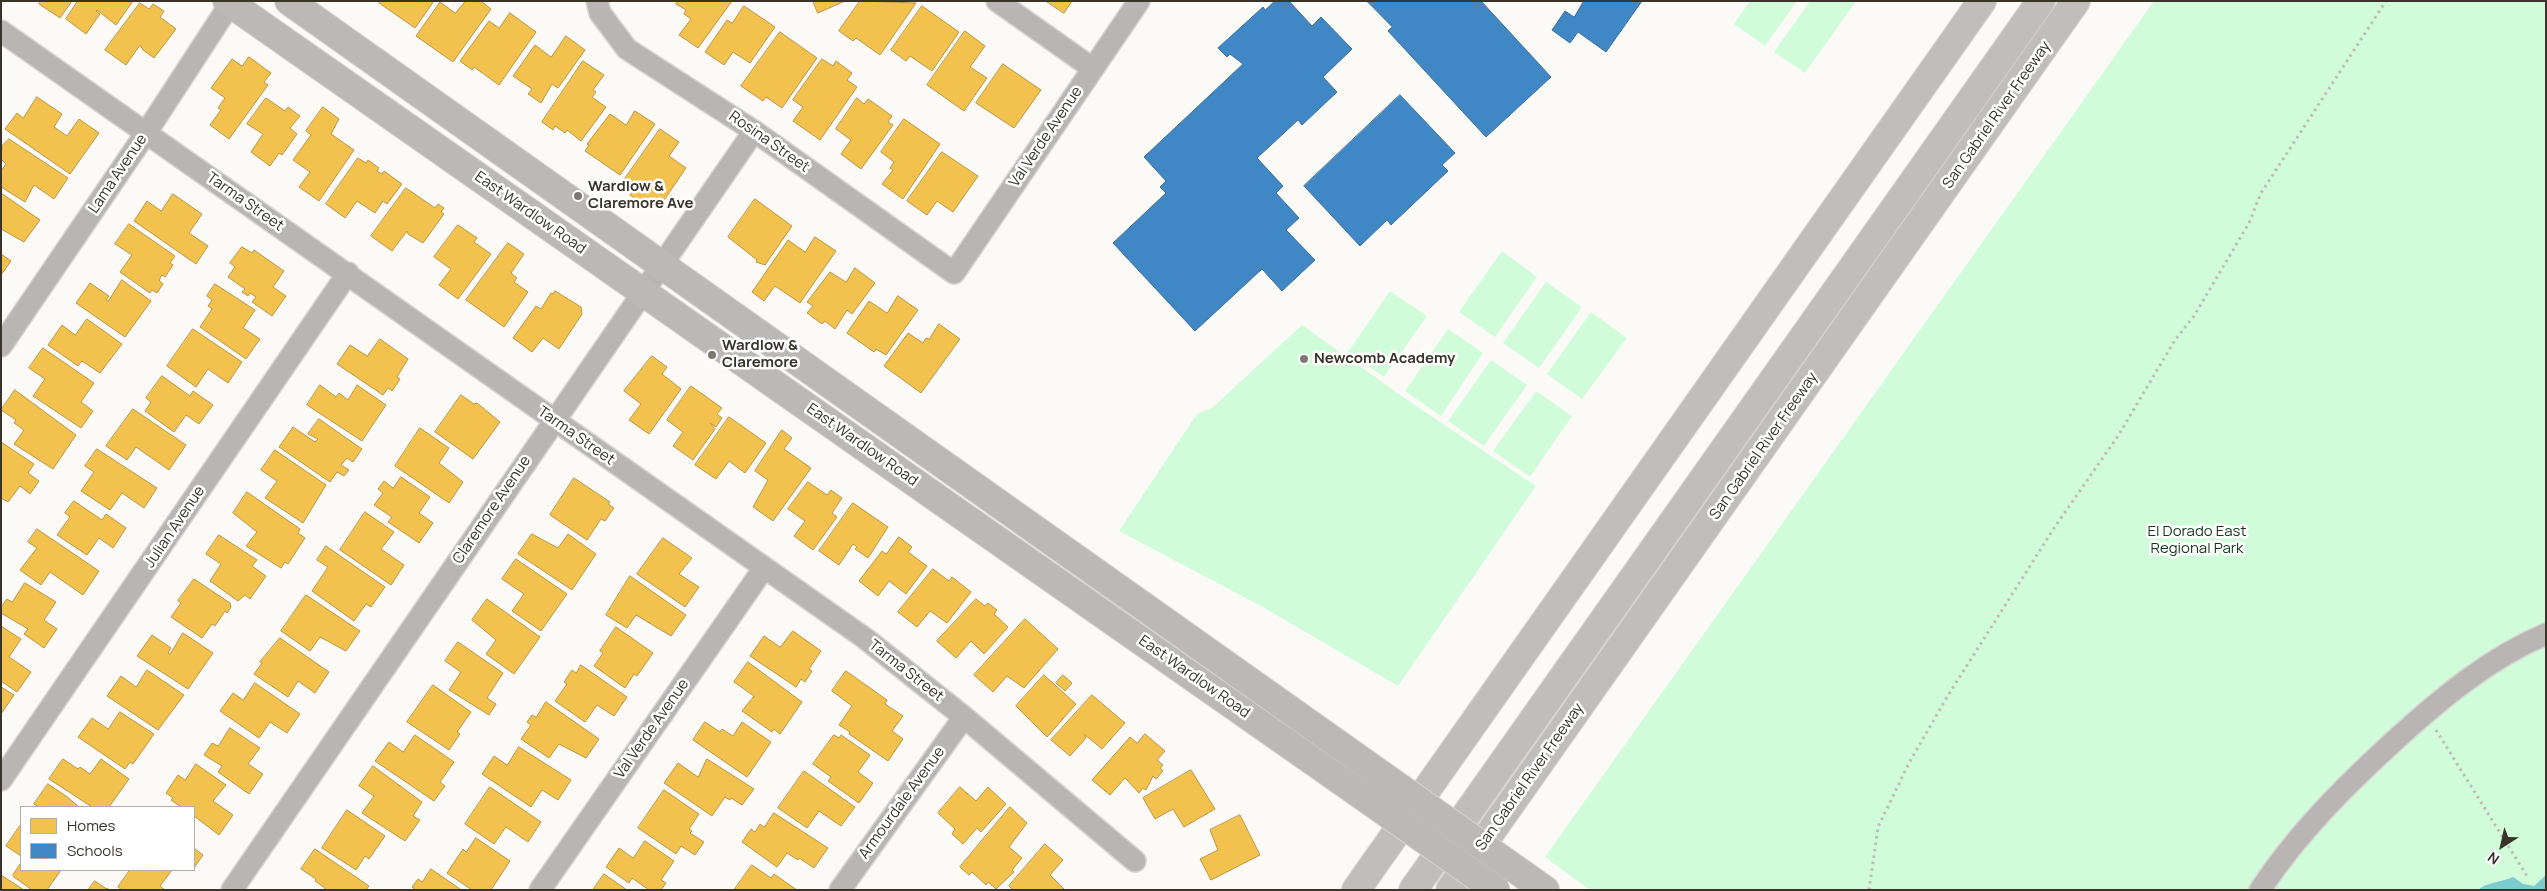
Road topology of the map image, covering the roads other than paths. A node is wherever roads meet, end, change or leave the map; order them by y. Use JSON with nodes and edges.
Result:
{"nodes":[{"id":1,"x":289,"y":1,"type":"edge"},
{"id":2,"x":597,"y":1,"type":"edge"},
{"id":3,"x":997,"y":1,"type":"edge"},
{"id":4,"x":1139,"y":1,"type":"edge"},
{"id":5,"x":1982,"y":1,"type":"edge"},
{"id":6,"x":2041,"y":1,"type":"edge"},
{"id":7,"x":2076,"y":1,"type":"edge"},
{"id":8,"x":230,"y":2,"type":"edge"},
{"id":9,"x":1,"y":31,"type":"edge"},
{"id":10,"x":1092,"y":68,"type":"junction"},
{"id":11,"x":754,"y":131,"type":"junction"},
{"id":12,"x":146,"y":133,"type":"junction"},
{"id":13,"x":663,"y":266,"type":"junction"},
{"id":14,"x":348,"y":273,"type":"junction"},
{"id":15,"x":954,"y":273,"type":"joint"},
{"id":16,"x":644,"y":293,"type":"junction"},
{"id":17,"x":1,"y":346,"type":"edge"},
{"id":18,"x":553,"y":421,"type":"junction"},
{"id":19,"x":764,"y":568,"type":"junction"},
{"id":20,"x":2546,"y":634,"type":"edge"},
{"id":21,"x":964,"y":717,"type":"junction"},
{"id":22,"x":1,"y":780,"type":"edge"},
{"id":23,"x":1135,"y":860,"type":"dead end"},
{"id":24,"x":232,"y":890,"type":"edge"},
{"id":25,"x":540,"y":890,"type":"edge"},
{"id":26,"x":840,"y":890,"type":"edge"},
{"id":27,"x":1356,"y":890,"type":"edge"},
{"id":28,"x":1413,"y":890,"type":"edge"},
{"id":29,"x":1450,"y":890,"type":"edge"},
{"id":30,"x":1496,"y":890,"type":"edge"},
{"id":31,"x":1545,"y":890,"type":"edge"},
{"id":32,"x":2260,"y":890,"type":"edge"}],
"edges":[{"from":1,"to":13,"type":"main road","name":"East Wardlow Road"},
{"from":2,"to":11,"type":"street","name":"Rosina Street"},
{"from":3,"to":10,"type":"street"},
{"from":4,"to":10,"type":"street","name":"Val Verde Avenue"},
{"from":5,"to":27,"type":"highway"},
{"from":6,"to":28,"type":"highway"},
{"from":7,"to":29,"type":"highway","name":"San Gabriel River Freeway"},
{"from":8,"to":12,"type":"street","name":"Lama Avenue"},
{"from":8,"to":16,"type":"main road","name":"East Wardlow Road"},
{"from":9,"to":12,"type":"street","name":"Tarma Street"},
{"from":10,"to":15,"type":"street","name":"Val Verde Avenue"},
{"from":11,"to":13,"type":"street","name":"Claremore Avenue"},
{"from":11,"to":15,"type":"street","name":"Rosina Street"},
{"from":12,"to":14,"type":"street","name":"Tarma Street"},
{"from":12,"to":17,"type":"street","name":"Lama Avenue"},
{"from":13,"to":16,"type":"street","name":"Claremore Avenue"},
{"from":13,"to":31,"type":"main road","name":"East Wardlow Road","bridge":true},
{"from":14,"to":18,"type":"street","name":"Tarma Street"},
{"from":14,"to":22,"type":"street","name":"Julian Avenue"},
{"from":16,"to":18,"type":"street","name":"Claremore Avenue"},
{"from":16,"to":30,"type":"main road","name":"East Wardlow Road","bridge":true},
{"from":18,"to":19,"type":"street","name":"Tarma Street"},
{"from":18,"to":24,"type":"street","name":"Claremore Avenue"},
{"from":19,"to":21,"type":"street","name":"Tarma Street"},
{"from":19,"to":25,"type":"street","name":"Val Verde Avenue"},
{"from":20,"to":32,"type":"street"},
{"from":21,"to":23,"type":"street","name":"Tarma Street"},
{"from":21,"to":26,"type":"street","name":"Armourdale Avenue"}]}
